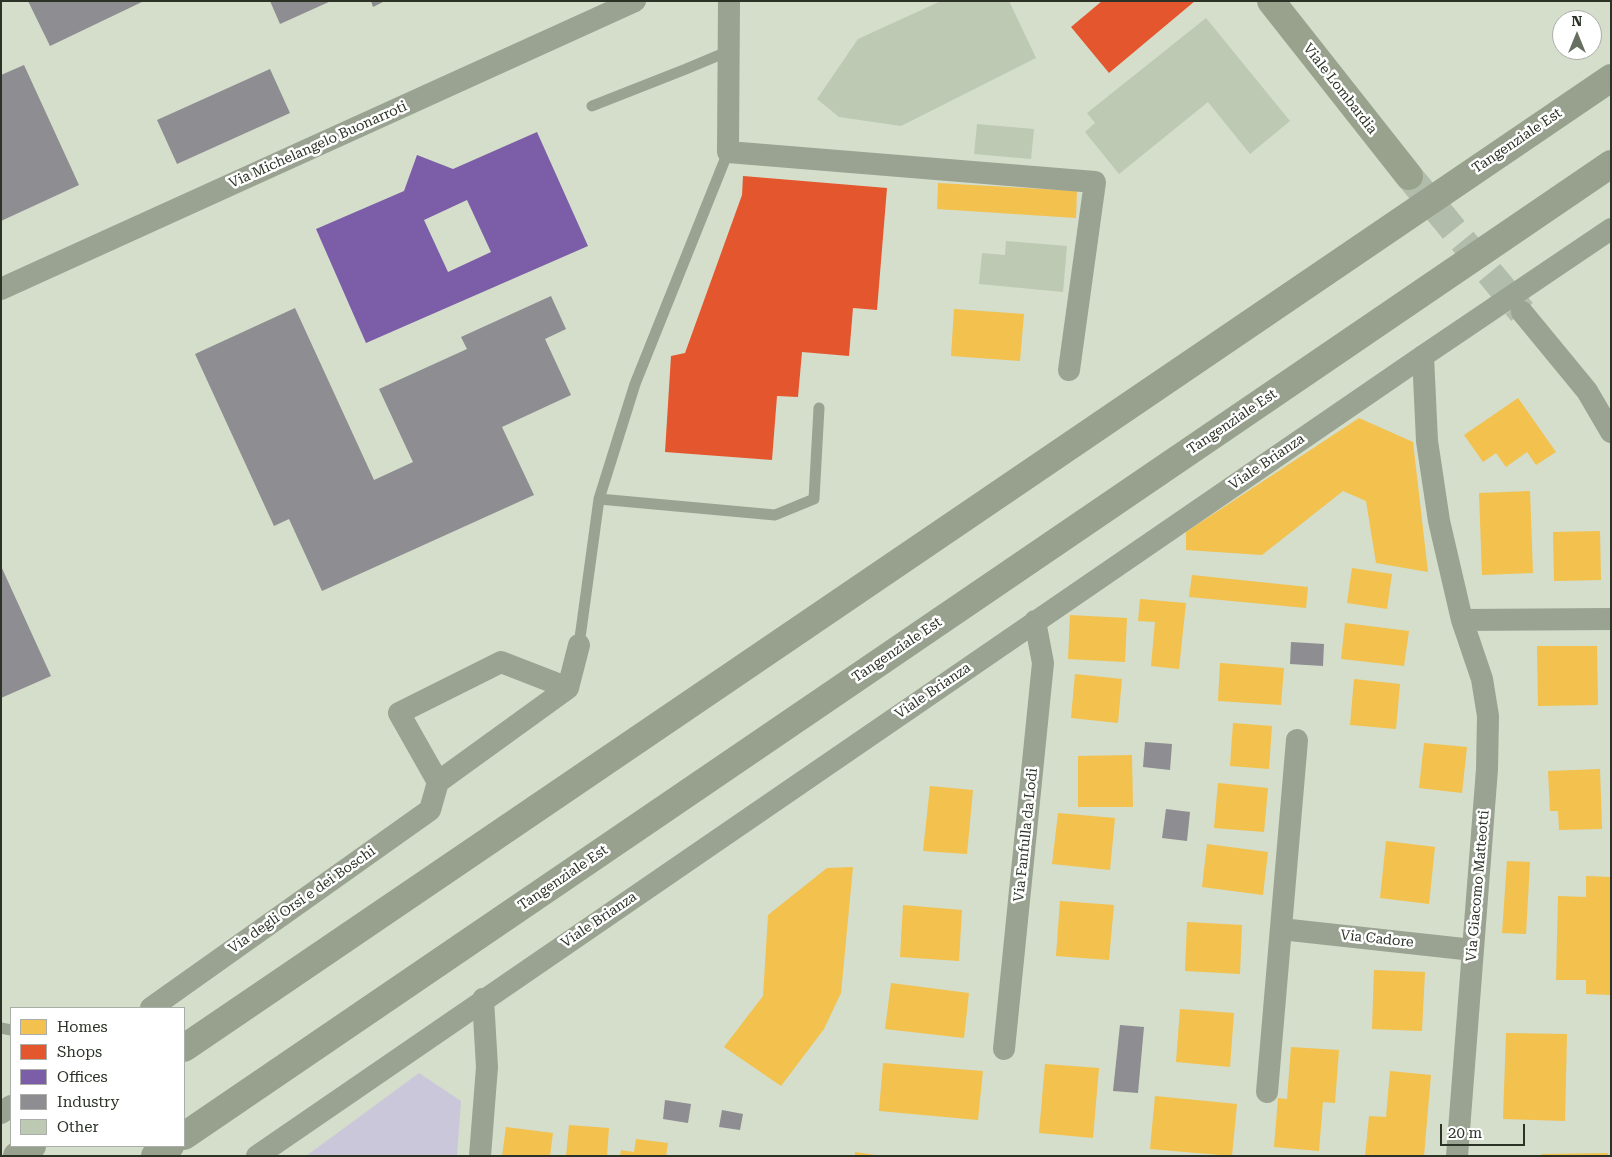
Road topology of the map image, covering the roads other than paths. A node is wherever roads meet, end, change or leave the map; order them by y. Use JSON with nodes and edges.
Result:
{"nodes":[{"id":1,"x":635,"y":1,"type":"edge"},
{"id":2,"x":729,"y":1,"type":"edge"},
{"id":3,"x":1271,"y":1,"type":"edge"},
{"id":4,"x":729,"y":51,"type":"junction"},
{"id":5,"x":1611,"y":78,"type":"edge"},
{"id":6,"x":592,"y":106,"type":"dead end"},
{"id":7,"x":728,"y":152,"type":"junction"},
{"id":8,"x":1611,"y":164,"type":"edge"},
{"id":9,"x":1409,"y":176,"type":"tunnel mouth"},
{"id":10,"x":1611,"y":229,"type":"edge"},
{"id":11,"x":1,"y":289,"type":"edge"},
{"id":12,"x":1522,"y":312,"type":"tunnel mouth"},
{"id":13,"x":1423,"y":356,"type":"junction"},
{"id":14,"x":1069,"y":370,"type":"dead end"},
{"id":15,"x":819,"y":408,"type":"dead end"},
{"id":16,"x":1611,"y":432,"type":"edge"},
{"id":17,"x":599,"y":498,"type":"junction"},
{"id":18,"x":1611,"y":618,"type":"edge"},
{"id":19,"x":1462,"y":620,"type":"junction"},
{"id":20,"x":1035,"y":621,"type":"junction"},
{"id":21,"x":579,"y":645,"type":"joint"},
{"id":22,"x":568,"y":688,"type":"junction"},
{"id":23,"x":1297,"y":740,"type":"dead end"},
{"id":24,"x":438,"y":782,"type":"junction"},
{"id":25,"x":1281,"y":929,"type":"junction"},
{"id":26,"x":1473,"y":950,"type":"junction"},
{"id":27,"x":483,"y":1000,"type":"junction"},
{"id":28,"x":152,"y":1007,"type":"edge"},
{"id":29,"x":185,"y":1047,"type":"edge"},
{"id":30,"x":1004,"y":1050,"type":"dead end"},
{"id":31,"x":1267,"y":1092,"type":"dead end"},
{"id":32,"x":185,"y":1135,"type":"edge"},
{"id":33,"x":30,"y":1147,"type":"edge"},
{"id":34,"x":44,"y":1147,"type":"edge"},
{"id":35,"x":168,"y":1147,"type":"edge"},
{"id":36,"x":17,"y":1156,"type":"edge"},
{"id":37,"x":31,"y":1156,"type":"edge"},
{"id":38,"x":155,"y":1156,"type":"edge"},
{"id":39,"x":257,"y":1156,"type":"edge"},
{"id":40,"x":480,"y":1156,"type":"edge"},
{"id":41,"x":1457,"y":1156,"type":"edge"}],
"edges":[{"from":1,"to":11,"type":"street","name":"Via Michelangelo Buonarroti"},
{"from":2,"to":4,"type":"street"},
{"from":3,"to":9,"type":"street","name":"Viale Lombardia"},
{"from":4,"to":6,"type":"lane"},
{"from":4,"to":7,"type":"street"},
{"from":5,"to":29,"type":"highway","name":"Tangenziale Est"},
{"from":7,"to":14,"type":"street"},
{"from":7,"to":17,"type":"lane"},
{"from":8,"to":32,"type":"highway","name":"Tangenziale Est"},
{"from":10,"to":13,"type":"street","name":"Viale Brianza"},
{"from":12,"to":16,"type":"street"},
{"from":13,"to":19,"type":"street","name":"Via Giacomo Matteotti"},
{"from":13,"to":20,"type":"street","name":"Viale Brianza"},
{"from":15,"to":17,"type":"lane"},
{"from":17,"to":21,"type":"lane"},
{"from":18,"to":19,"type":"street"},
{"from":19,"to":26,"type":"street","name":"Via Giacomo Matteotti"},
{"from":20,"to":27,"type":"street","name":"Viale Brianza"},
{"from":20,"to":30,"type":"street","name":"Via Fanfulla da Lodi"},
{"from":21,"to":22,"type":"street"},
{"from":22,"to":24,"type":"street"},
{"from":22,"to":24,"type":"street"},
{"from":23,"to":25,"type":"street"},
{"from":24,"to":28,"type":"street","name":"Via degli Orsi e dei Boschi"},
{"from":25,"to":26,"type":"street","name":"Via Cadore"},
{"from":25,"to":31,"type":"street"},
{"from":26,"to":41,"type":"street","name":"Via Giacomo Matteotti"},
{"from":27,"to":39,"type":"street","name":"Viale Brianza"},
{"from":27,"to":40,"type":"street"},
{"from":33,"to":36,"type":"highway"},
{"from":34,"to":37,"type":"highway"},
{"from":35,"to":38,"type":"highway"}]}
